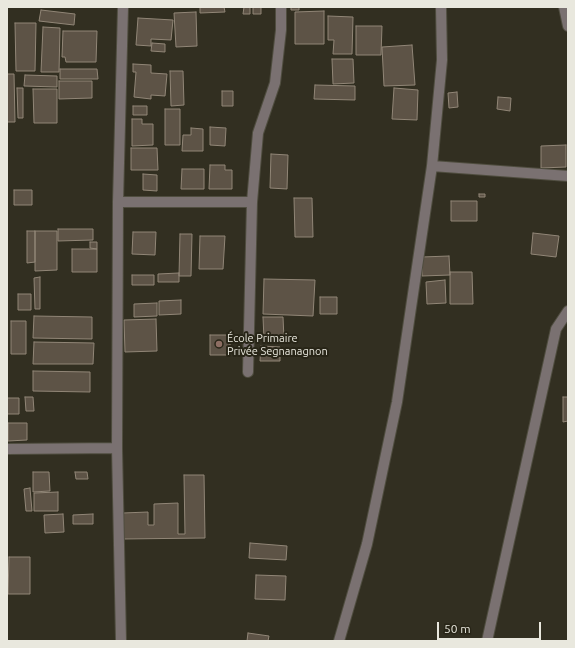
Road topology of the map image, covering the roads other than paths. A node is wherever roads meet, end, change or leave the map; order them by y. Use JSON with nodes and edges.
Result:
{"nodes":[{"id":1,"x":123,"y":7,"type":"edge"},
{"id":2,"x":281,"y":7,"type":"edge"},
{"id":3,"x":442,"y":7,"type":"edge"},
{"id":4,"x":564,"y":7,"type":"edge"},
{"id":5,"x":568,"y":26,"type":"edge"},
{"id":6,"x":432,"y":166,"type":"junction"},
{"id":7,"x":568,"y":176,"type":"edge"},
{"id":8,"x":118,"y":202,"type":"junction"},
{"id":9,"x":252,"y":202,"type":"junction"},
{"id":10,"x":568,"y":312,"type":"edge"},
{"id":11,"x":248,"y":372,"type":"dead end"},
{"id":12,"x":117,"y":448,"type":"junction"},
{"id":13,"x":7,"y":449,"type":"edge"},
{"id":14,"x":121,"y":641,"type":"edge"},
{"id":15,"x":339,"y":641,"type":"edge"},
{"id":16,"x":487,"y":641,"type":"edge"}],
"edges":[{"from":1,"to":8,"type":"street"},
{"from":2,"to":9,"type":"street"},
{"from":3,"to":6,"type":"street"},
{"from":4,"to":5,"type":"street"},
{"from":6,"to":7,"type":"street"},
{"from":6,"to":15,"type":"street"},
{"from":8,"to":9,"type":"street"},
{"from":8,"to":12,"type":"street"},
{"from":9,"to":11,"type":"street"},
{"from":10,"to":16,"type":"street"},
{"from":12,"to":13,"type":"street"},
{"from":12,"to":14,"type":"street"}]}
